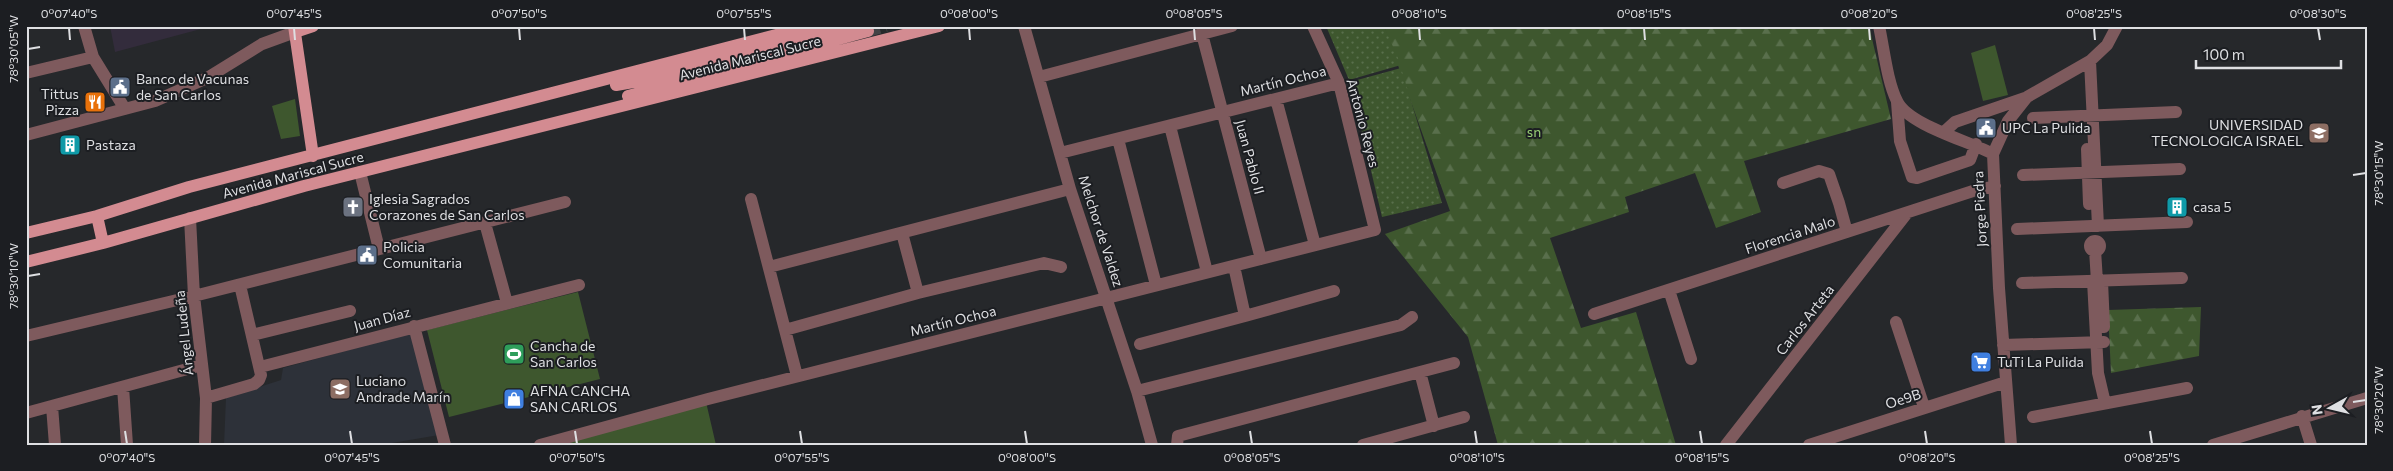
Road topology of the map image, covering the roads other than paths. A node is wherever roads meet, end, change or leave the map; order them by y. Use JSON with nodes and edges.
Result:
{"nodes":[{"id":1,"x":84,"y":26,"type":"edge"},
{"id":2,"x":313,"y":26,"type":"edge"},
{"id":3,"x":811,"y":26,"type":"edge"},
{"id":4,"x":851,"y":26,"type":"edge"},
{"id":5,"x":940,"y":26,"type":"edge"},
{"id":6,"x":1024,"y":26,"type":"edge"},
{"id":7,"x":1232,"y":26,"type":"edge"},
{"id":8,"x":1313,"y":26,"type":"edge"},
{"id":9,"x":1879,"y":26,"type":"edge"},
{"id":10,"x":2117,"y":26,"type":"edge"},
{"id":11,"x":295,"y":29,"type":"edge"},
{"id":12,"x":868,"y":31,"type":"tunnel mouth"},
{"id":13,"x":1202,"y":34,"type":"junction"},
{"id":14,"x":92,"y":57,"type":"junction"},
{"id":15,"x":2086,"y":64,"type":"junction"},
{"id":16,"x":26,"y":73,"type":"edge"},
{"id":17,"x":1039,"y":77,"type":"junction"},
{"id":18,"x":1339,"y":83,"type":"junction"},
{"id":19,"x":556,"y":93,"type":"junction"},
{"id":20,"x":2027,"y":97,"type":"junction"},
{"id":21,"x":1276,"y":98,"type":"junction"},
{"id":22,"x":1897,"y":102,"type":"junction"},
{"id":23,"x":125,"y":109,"type":"junction"},
{"id":24,"x":1223,"y":112,"type":"junction"},
{"id":25,"x":2176,"y":112,"type":"dead end"},
{"id":26,"x":2089,"y":116,"type":"junction"},
{"id":27,"x":2033,"y":118,"type":"dead end"},
{"id":28,"x":567,"y":119,"type":"junction"},
{"id":29,"x":1170,"y":126,"type":"junction"},
{"id":30,"x":1944,"y":132,"type":"junction"},
{"id":31,"x":26,"y":135,"type":"edge"},
{"id":32,"x":1118,"y":139,"type":"junction"},
{"id":33,"x":1976,"y":144,"type":"junction"},
{"id":34,"x":1060,"y":153,"type":"junction"},
{"id":35,"x":1994,"y":154,"type":"junction"},
{"id":36,"x":313,"y":156,"type":"junction"},
{"id":37,"x":2180,"y":169,"type":"dead end"},
{"id":38,"x":360,"y":172,"type":"junction"},
{"id":39,"x":2092,"y":172,"type":"junction"},
{"id":40,"x":2022,"y":174,"type":"dead end"},
{"id":41,"x":1783,"y":183,"type":"dead end"},
{"id":42,"x":1995,"y":186,"type":"junction"},
{"id":43,"x":1070,"y":189,"type":"junction"},
{"id":44,"x":751,"y":199,"type":"dead end"},
{"id":45,"x":565,"y":202,"type":"dead end"},
{"id":46,"x":1907,"y":213,"type":"junction"},
{"id":47,"x":96,"y":216,"type":"junction"},
{"id":48,"x":190,"y":218,"type":"junction"},
{"id":49,"x":485,"y":222,"type":"junction"},
{"id":50,"x":2188,"y":222,"type":"dead end"},
{"id":51,"x":2094,"y":226,"type":"junction"},
{"id":52,"x":2017,"y":229,"type":"dead end"},
{"id":53,"x":1375,"y":230,"type":"joint"},
{"id":54,"x":1847,"y":232,"type":"junction"},
{"id":55,"x":26,"y":233,"type":"edge"},
{"id":56,"x":902,"y":233,"type":"junction"},
{"id":57,"x":103,"y":243,"type":"junction"},
{"id":58,"x":1314,"y":245,"type":"junction"},
{"id":59,"x":379,"y":250,"type":"junction"},
{"id":60,"x":1261,"y":259,"type":"junction"},
{"id":61,"x":26,"y":262,"type":"edge"},
{"id":62,"x":1234,"y":266,"type":"junction"},
{"id":63,"x":769,"y":267,"type":"junction"},
{"id":64,"x":1061,"y":267,"type":"dead end"},
{"id":65,"x":1207,"y":272,"type":"junction"},
{"id":66,"x":2182,"y":278,"type":"dead end"},
{"id":67,"x":2097,"y":281,"type":"junction"},
{"id":68,"x":2022,"y":283,"type":"dead end"},
{"id":69,"x":240,"y":284,"type":"junction"},
{"id":70,"x":579,"y":285,"type":"dead end"},
{"id":71,"x":1156,"y":285,"type":"junction"},
{"id":72,"x":1669,"y":290,"type":"junction"},
{"id":73,"x":1334,"y":291,"type":"dead end"},
{"id":74,"x":918,"y":293,"type":"junction"},
{"id":75,"x":194,"y":296,"type":"junction"},
{"id":76,"x":1107,"y":298,"type":"junction"},
{"id":77,"x":507,"y":303,"type":"junction"},
{"id":78,"x":350,"y":311,"type":"dead end"},
{"id":79,"x":1594,"y":314,"type":"dead end"},
{"id":80,"x":1245,"y":316,"type":"junction"},
{"id":81,"x":1412,"y":318,"type":"dead end"},
{"id":82,"x":1896,"y":322,"type":"dead end"},
{"id":83,"x":414,"y":326,"type":"junction"},
{"id":84,"x":785,"y":330,"type":"junction"},
{"id":85,"x":26,"y":336,"type":"edge"},
{"id":86,"x":252,"y":336,"type":"junction"},
{"id":87,"x":1140,"y":344,"type":"dead end"},
{"id":88,"x":2100,"y":345,"type":"junction"},
{"id":89,"x":2003,"y":349,"type":"junction"},
{"id":90,"x":1691,"y":359,"type":"dead end"},
{"id":91,"x":1454,"y":363,"type":"dead end"},
{"id":92,"x":202,"y":365,"type":"junction"},
{"id":93,"x":260,"y":367,"type":"junction"},
{"id":94,"x":1420,"y":372,"type":"junction"},
{"id":95,"x":797,"y":376,"type":"junction"},
{"id":96,"x":2006,"y":382,"type":"junction"},
{"id":97,"x":123,"y":387,"type":"junction"},
{"id":98,"x":2188,"y":388,"type":"dead end"},
{"id":99,"x":1137,"y":391,"type":"junction"},
{"id":100,"x":206,"y":398,"type":"junction"},
{"id":101,"x":2367,"y":398,"type":"edge"},
{"id":102,"x":2109,"y":402,"type":"junction"},
{"id":103,"x":52,"y":406,"type":"junction"},
{"id":104,"x":1924,"y":407,"type":"junction"},
{"id":105,"x":26,"y":413,"type":"edge"},
{"id":106,"x":2302,"y":416,"type":"junction"},
{"id":107,"x":1464,"y":417,"type":"dead end"},
{"id":108,"x":2033,"y":417,"type":"dead end"},
{"id":109,"x":1434,"y":426,"type":"junction"},
{"id":110,"x":2241,"y":441,"type":"edge"},
{"id":111,"x":55,"y":445,"type":"edge"},
{"id":112,"x":126,"y":445,"type":"edge"},
{"id":113,"x":205,"y":445,"type":"edge"},
{"id":114,"x":445,"y":445,"type":"edge"},
{"id":115,"x":540,"y":445,"type":"edge"},
{"id":116,"x":1152,"y":445,"type":"edge"},
{"id":117,"x":1177,"y":445,"type":"edge"},
{"id":118,"x":1362,"y":445,"type":"edge"},
{"id":119,"x":1726,"y":445,"type":"edge"},
{"id":120,"x":1809,"y":445,"type":"edge"},
{"id":121,"x":2011,"y":445,"type":"edge"},
{"id":122,"x":2213,"y":445,"type":"edge"},
{"id":123,"x":2311,"y":445,"type":"edge"}],
"edges":[{"from":1,"to":14,"type":"street"},
{"from":2,"to":11,"type":"main road"},
{"from":3,"to":19,"type":"main road","name":"Avenida Mariscal Sucre"},
{"from":4,"to":19,"type":"main road","name":"Avenida Mariscal Sucre"},
{"from":5,"to":28,"type":"main road","name":"Avenida Mariscal Sucre"},
{"from":6,"to":17,"type":"street","name":"Melchor de Valdez"},
{"from":7,"to":13,"type":"street"},
{"from":8,"to":18,"type":"street","name":"Antonio Reyes"},
{"from":9,"to":22,"type":"street"},
{"from":10,"to":15,"type":"street","name":"Jorge Piedra"},
{"from":11,"to":23,"type":"street"},
{"from":11,"to":36,"type":"main road"},
{"from":12,"to":28,"type":"main road","name":"Avenida Mariscal Sucre"},
{"from":13,"to":17,"type":"street"},
{"from":13,"to":24,"type":"street","name":"Juan Pablo II"},
{"from":14,"to":16,"type":"street"},
{"from":14,"to":23,"type":"street"},
{"from":15,"to":20,"type":"street","name":"Jorge Piedra"},
{"from":15,"to":26,"type":"street"},
{"from":17,"to":34,"type":"street","name":"Melchor de Valdez"},
{"from":18,"to":21,"type":"street","name":"Martín Ochoa"},
{"from":18,"to":53,"type":"street","name":"Antonio Reyes"},
{"from":19,"to":36,"type":"main road","name":"Avenida Mariscal Sucre"},
{"from":20,"to":30,"type":"street"},
{"from":20,"to":35,"type":"street","name":"Jorge Piedra"},
{"from":21,"to":24,"type":"street","name":"Martín Ochoa"},
{"from":21,"to":58,"type":"street"},
{"from":22,"to":30,"type":"street"},
{"from":22,"to":33,"type":"street"},
{"from":23,"to":31,"type":"street"},
{"from":24,"to":29,"type":"street","name":"Martín Ochoa"},
{"from":24,"to":60,"type":"street","name":"Juan Pablo II"},
{"from":25,"to":26,"type":"street"},
{"from":26,"to":27,"type":"street"},
{"from":26,"to":39,"type":"street"},
{"from":28,"to":38,"type":"main road","name":"Avenida Mariscal Sucre"},
{"from":29,"to":32,"type":"street","name":"Martín Ochoa"},
{"from":29,"to":65,"type":"street"},
{"from":30,"to":33,"type":"street"},
{"from":32,"to":34,"type":"street","name":"Martín Ochoa"},
{"from":32,"to":71,"type":"street"},
{"from":33,"to":35,"type":"street"},
{"from":34,"to":43,"type":"street","name":"Melchor de Valdez"},
{"from":35,"to":42,"type":"street","name":"Jorge Piedra"},
{"from":36,"to":47,"type":"main road","name":"Avenida Mariscal Sucre"},
{"from":37,"to":39,"type":"street"},
{"from":38,"to":48,"type":"main road","name":"Avenida Mariscal Sucre"},
{"from":38,"to":59,"type":"street"},
{"from":39,"to":40,"type":"street"},
{"from":39,"to":51,"type":"street"},
{"from":41,"to":54,"type":"street"},
{"from":42,"to":46,"type":"street","name":"Florencia Malo"},
{"from":42,"to":89,"type":"street","name":"Jorge Piedra"},
{"from":43,"to":56,"type":"street"},
{"from":43,"to":76,"type":"street","name":"Melchor de Valdez"},
{"from":44,"to":63,"type":"street"},
{"from":45,"to":49,"type":"street"},
{"from":46,"to":54,"type":"street","name":"Florencia Malo"},
{"from":46,"to":119,"type":"street","name":"Carlos Arteta"},
{"from":47,"to":55,"type":"main road","name":"Avenida Mariscal Sucre"},
{"from":47,"to":57,"type":"main road"},
{"from":48,"to":57,"type":"main road","name":"Avenida Mariscal Sucre"},
{"from":48,"to":75,"type":"street","name":"Ángel Ludeña"},
{"from":49,"to":59,"type":"street"},
{"from":49,"to":77,"type":"street"},
{"from":50,"to":51,"type":"street"},
{"from":51,"to":52,"type":"street"},
{"from":51,"to":67,"type":"street"},
{"from":53,"to":58,"type":"street","name":"Martín Ochoa"},
{"from":54,"to":72,"type":"street","name":"Florencia Malo"},
{"from":56,"to":63,"type":"street"},
{"from":56,"to":74,"type":"street"},
{"from":57,"to":61,"type":"main road","name":"Avenida Mariscal Sucre"},
{"from":58,"to":60,"type":"street","name":"Martín Ochoa"},
{"from":59,"to":69,"type":"street"},
{"from":60,"to":62,"type":"street","name":"Martín Ochoa"},
{"from":62,"to":65,"type":"street","name":"Martín Ochoa"},
{"from":62,"to":80,"type":"street"},
{"from":63,"to":84,"type":"street"},
{"from":64,"to":74,"type":"street"},
{"from":65,"to":71,"type":"street","name":"Martín Ochoa"},
{"from":66,"to":67,"type":"street"},
{"from":67,"to":68,"type":"street"},
{"from":67,"to":88,"type":"street"},
{"from":69,"to":75,"type":"street"},
{"from":69,"to":86,"type":"street"},
{"from":70,"to":77,"type":"street","name":"Juan Díaz"},
{"from":71,"to":76,"type":"street","name":"Martín Ochoa"},
{"from":72,"to":79,"type":"street","name":"Florencia Malo"},
{"from":72,"to":90,"type":"street"},
{"from":73,"to":80,"type":"street"},
{"from":74,"to":84,"type":"street"},
{"from":75,"to":85,"type":"street"},
{"from":75,"to":92,"type":"street","name":"Ángel Ludeña"},
{"from":76,"to":95,"type":"street","name":"Martín Ochoa"},
{"from":76,"to":99,"type":"street","name":"Melchor de Valdez"},
{"from":77,"to":83,"type":"street","name":"Juan Díaz"},
{"from":78,"to":86,"type":"street"},
{"from":80,"to":87,"type":"street"},
{"from":81,"to":99,"type":"street"},
{"from":82,"to":104,"type":"street"},
{"from":83,"to":93,"type":"street","name":"Juan Díaz"},
{"from":83,"to":114,"type":"street"},
{"from":84,"to":95,"type":"street"},
{"from":86,"to":93,"type":"street"},
{"from":88,"to":89,"type":"street"},
{"from":88,"to":102,"type":"street"},
{"from":89,"to":96,"type":"street","name":"Jorge Piedra"},
{"from":91,"to":94,"type":"street"},
{"from":92,"to":97,"type":"street"},
{"from":92,"to":100,"type":"street","name":"Ángel Ludeña"},
{"from":93,"to":100,"type":"street"},
{"from":94,"to":109,"type":"street"},
{"from":94,"to":117,"type":"street"},
{"from":95,"to":115,"type":"street","name":"Martín Ochoa"},
{"from":96,"to":104,"type":"street","name":"Oe9B"},
{"from":96,"to":121,"type":"street","name":"Jorge Piedra"},
{"from":97,"to":103,"type":"street"},
{"from":97,"to":112,"type":"street"},
{"from":98,"to":102,"type":"street"},
{"from":99,"to":116,"type":"street","name":"Melchor de Valdez"},
{"from":100,"to":113,"type":"street","name":"Ángel Ludeña"},
{"from":101,"to":106,"type":"street"},
{"from":102,"to":108,"type":"street"},
{"from":103,"to":105,"type":"street"},
{"from":103,"to":111,"type":"street"},
{"from":104,"to":120,"type":"street","name":"Oe9B"},
{"from":106,"to":110,"type":"street"},
{"from":106,"to":123,"type":"street"},
{"from":107,"to":109,"type":"street"},
{"from":109,"to":118,"type":"street"},
{"from":110,"to":122,"type":"street"}]}
